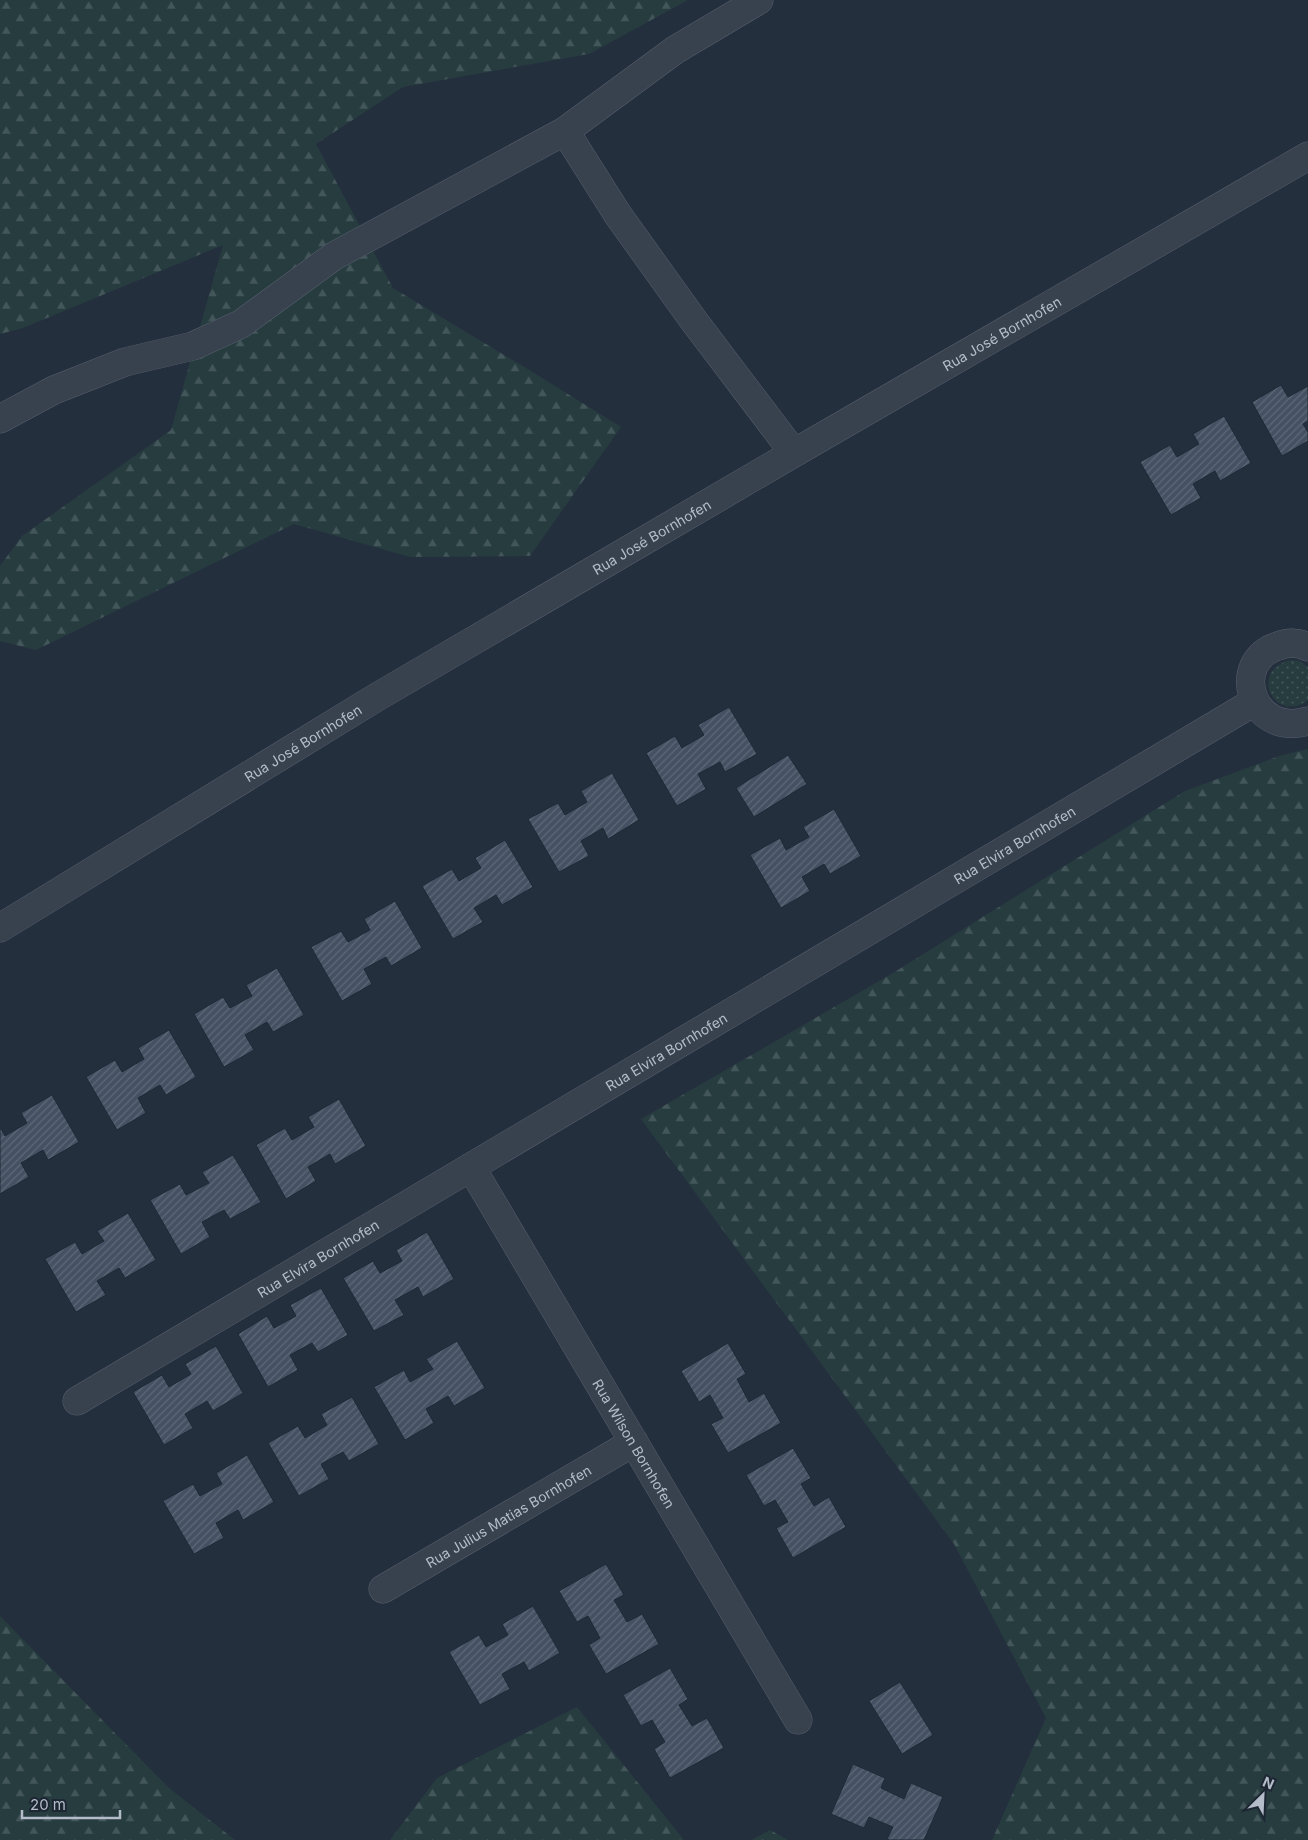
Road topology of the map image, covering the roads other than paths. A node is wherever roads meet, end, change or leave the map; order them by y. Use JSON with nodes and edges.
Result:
{"nodes":[{"id":1,"x":759,"y":0,"type":"edge"},
{"id":2,"x":565,"y":132,"type":"junction"},
{"id":3,"x":1308,"y":156,"type":"edge"},
{"id":4,"x":0,"y":419,"type":"edge"},
{"id":5,"x":794,"y":453,"type":"junction"},
{"id":6,"x":1308,"y":647,"type":"edge"},
{"id":7,"x":1254,"y":702,"type":"junction"},
{"id":8,"x":1308,"y":720,"type":"edge"},
{"id":9,"x":0,"y":928,"type":"edge"},
{"id":10,"x":471,"y":1167,"type":"junction"},
{"id":11,"x":77,"y":1401,"type":"dead end"},
{"id":12,"x":634,"y":1442,"type":"junction"},
{"id":13,"x":383,"y":1589,"type":"dead end"},
{"id":14,"x":798,"y":1720,"type":"dead end"}],
"edges":[{"from":1,"to":2,"type":"street"},
{"from":2,"to":4,"type":"street"},
{"from":2,"to":5,"type":"street"},
{"from":3,"to":5,"type":"street","name":"Rua José Bornhofen"},
{"from":5,"to":9,"type":"street","name":"Rua José Bornhofen"},
{"from":6,"to":7,"type":"street"},
{"from":7,"to":8,"type":"street"},
{"from":7,"to":10,"type":"street","name":"Rua Elvira Bornhofen"},
{"from":10,"to":11,"type":"street","name":"Rua Elvira Bornhofen"},
{"from":10,"to":12,"type":"street","name":"Rua Wilson Bornhofen"},
{"from":12,"to":13,"type":"street","name":"Rua Julius Matias Bornhofen"},
{"from":12,"to":14,"type":"street","name":"Rua Wilson Bornhofen"}]}
